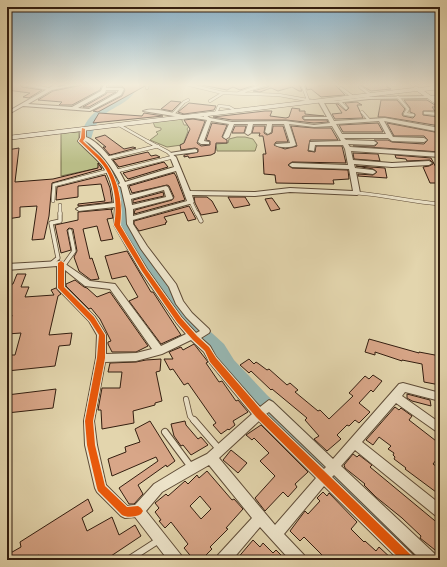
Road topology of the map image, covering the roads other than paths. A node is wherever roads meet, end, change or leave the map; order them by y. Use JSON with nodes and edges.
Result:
{"nodes":[{"id":1,"x":176,"y":110,"type":"edge"},
{"id":2,"x":240,"y":110,"type":"edge"},
{"id":3,"x":324,"y":110,"type":"edge"},
{"id":4,"x":407,"y":110,"type":"edge"},
{"id":5,"x":145,"y":111,"type":"dead end"},
{"id":6,"x":362,"y":112,"type":"dead end"},
{"id":7,"x":425,"y":113,"type":"dead end"},
{"id":8,"x":173,"y":114,"type":"junction"},
{"id":9,"x":440,"y":114,"type":"edge"},
{"id":10,"x":188,"y":116,"type":"junction"},
{"id":11,"x":413,"y":116,"type":"dead end"},
{"id":12,"x":207,"y":117,"type":"junction"},
{"id":13,"x":305,"y":118,"type":"dead end"},
{"id":14,"x":381,"y":119,"type":"junction"},
{"id":15,"x":369,"y":120,"type":"junction"},
{"id":16,"x":232,"y":122,"type":"junction"},
{"id":17,"x":251,"y":122,"type":"junction"},
{"id":18,"x":270,"y":122,"type":"junction"},
{"id":19,"x":286,"y":122,"type":"junction"},
{"id":20,"x":333,"y":122,"type":"junction"},
{"id":21,"x":119,"y":125,"type":"junction"},
{"id":22,"x":440,"y":130,"type":"edge"},
{"id":23,"x":84,"y":132,"type":"junction"},
{"id":24,"x":268,"y":132,"type":"dead end"},
{"id":25,"x":248,"y":133,"type":"dead end"},
{"id":26,"x":342,"y":136,"type":"junction"},
{"id":27,"x":389,"y":136,"type":"junction"},
{"id":28,"x":226,"y":137,"type":"dead end"},
{"id":29,"x":7,"y":138,"type":"edge"},
{"id":30,"x":424,"y":140,"type":"dead end"},
{"id":31,"x":374,"y":142,"type":"dead end"},
{"id":32,"x":208,"y":143,"type":"dead end"},
{"id":33,"x":345,"y":143,"type":"junction"},
{"id":34,"x":278,"y":145,"type":"dead end"},
{"id":35,"x":158,"y":146,"type":"junction"},
{"id":36,"x":348,"y":149,"type":"junction"},
{"id":37,"x":312,"y":150,"type":"dead end"},
{"id":38,"x":195,"y":151,"type":"dead end"},
{"id":39,"x":440,"y":155,"type":"edge"},
{"id":40,"x":172,"y":156,"type":"junction"},
{"id":41,"x":108,"y":158,"type":"junction"},
{"id":42,"x":429,"y":163,"type":"dead end"},
{"id":43,"x":292,"y":165,"type":"dead end"},
{"id":44,"x":352,"y":166,"type":"junction"},
{"id":45,"x":178,"y":168,"type":"junction"},
{"id":46,"x":113,"y":171,"type":"junction"},
{"id":47,"x":373,"y":172,"type":"dead end"},
{"id":48,"x":124,"y":184,"type":"junction"},
{"id":49,"x":114,"y":186,"type":"junction"},
{"id":50,"x":188,"y":193,"type":"junction"},
{"id":51,"x":357,"y":193,"type":"junction"},
{"id":52,"x":128,"y":198,"type":"junction"},
{"id":53,"x":53,"y":201,"type":"dead end"},
{"id":54,"x":191,"y":202,"type":"junction"},
{"id":55,"x":440,"y":204,"type":"edge"},
{"id":56,"x":60,"y":205,"type":"dead end"},
{"id":57,"x":118,"y":205,"type":"junction"},
{"id":58,"x":130,"y":208,"type":"junction"},
{"id":59,"x":79,"y":209,"type":"dead end"},
{"id":60,"x":130,"y":219,"type":"junction"},
{"id":61,"x":201,"y":221,"type":"dead end"},
{"id":62,"x":70,"y":231,"type":"dead end"},
{"id":63,"x":144,"y":247,"type":"junction"},
{"id":64,"x":132,"y":250,"type":"junction"},
{"id":65,"x":59,"y":264,"type":"junction"},
{"id":66,"x":7,"y":267,"type":"edge"},
{"id":67,"x":193,"y":337,"type":"junction"},
{"id":68,"x":159,"y":352,"type":"junction"},
{"id":69,"x":101,"y":358,"type":"junction"},
{"id":70,"x":394,"y":396,"type":"junction"},
{"id":71,"x":440,"y":397,"type":"edge"},
{"id":72,"x":186,"y":399,"type":"dead end"},
{"id":73,"x":259,"y":414,"type":"junction"},
{"id":74,"x":440,"y":429,"type":"edge"},
{"id":75,"x":165,"y":432,"type":"dead end"},
{"id":76,"x":356,"y":443,"type":"junction"},
{"id":77,"x":216,"y":454,"type":"junction"},
{"id":78,"x":333,"y":465,"type":"junction"},
{"id":79,"x":191,"y":468,"type":"junction"},
{"id":80,"x":323,"y":477,"type":"junction"},
{"id":81,"x":138,"y":511,"type":"junction"},
{"id":82,"x":440,"y":512,"type":"edge"},
{"id":83,"x":260,"y":518,"type":"junction"},
{"id":84,"x":275,"y":534,"type":"junction"},
{"id":85,"x":160,"y":539,"type":"junction"},
{"id":86,"x":128,"y":560,"type":"edge"},
{"id":87,"x":176,"y":560,"type":"edge"},
{"id":88,"x":223,"y":560,"type":"edge"},
{"id":89,"x":299,"y":560,"type":"edge"},
{"id":90,"x":408,"y":560,"type":"edge"},
{"id":91,"x":431,"y":560,"type":"edge"}],
"edges":[{"from":1,"to":8,"type":"lane"},
{"from":2,"to":12,"type":"main road"},
{"from":3,"to":20,"type":"street"},
{"from":4,"to":11,"type":"lane"},
{"from":5,"to":8,"type":"street"},
{"from":6,"to":15,"type":"lane"},
{"from":7,"to":9,"type":"lane"},
{"from":8,"to":10,"type":"street"},
{"from":10,"to":12,"type":"main road"},
{"from":10,"to":21,"type":"main road"},
{"from":12,"to":16,"type":"street"},
{"from":12,"to":32,"type":"street"},
{"from":13,"to":20,"type":"street"},
{"from":14,"to":15,"type":"street"},
{"from":14,"to":22,"type":"street"},
{"from":14,"to":27,"type":"street"},
{"from":15,"to":20,"type":"street"},
{"from":16,"to":17,"type":"street"},
{"from":16,"to":28,"type":"street"},
{"from":17,"to":18,"type":"street"},
{"from":17,"to":25,"type":"street"},
{"from":18,"to":19,"type":"street"},
{"from":18,"to":24,"type":"street"},
{"from":19,"to":20,"type":"street"},
{"from":19,"to":34,"type":"street"},
{"from":20,"to":26,"type":"street"},
{"from":21,"to":23,"type":"main road"},
{"from":21,"to":35,"type":"lane"},
{"from":23,"to":29,"type":"main road"},
{"from":23,"to":41,"type":"street"},
{"from":23,"to":46,"type":"street"},
{"from":26,"to":27,"type":"street"},
{"from":26,"to":33,"type":"street"},
{"from":27,"to":30,"type":"street"},
{"from":31,"to":33,"type":"street"},
{"from":33,"to":36,"type":"street"},
{"from":33,"to":37,"type":"street"},
{"from":35,"to":40,"type":"lane"},
{"from":35,"to":41,"type":"lane"},
{"from":36,"to":39,"type":"street"},
{"from":36,"to":44,"type":"street"},
{"from":38,"to":40,"type":"street"},
{"from":40,"to":45,"type":"street"},
{"from":40,"to":46,"type":"lane"},
{"from":41,"to":46,"type":"street"},
{"from":42,"to":44,"type":"street"},
{"from":43,"to":44,"type":"street"},
{"from":44,"to":47,"type":"street"},
{"from":44,"to":51,"type":"street"},
{"from":45,"to":48,"type":"street"},
{"from":45,"to":50,"type":"street"},
{"from":46,"to":48,"type":"street"},
{"from":46,"to":49,"type":"street"},
{"from":46,"to":53,"type":"lane"},
{"from":48,"to":49,"type":"street"},
{"from":48,"to":52,"type":"street"},
{"from":49,"to":57,"type":"street"},
{"from":50,"to":51,"type":"street"},
{"from":50,"to":54,"type":"street"},
{"from":51,"to":55,"type":"lane"},
{"from":52,"to":58,"type":"street"},
{"from":52,"to":58,"type":"street"},
{"from":54,"to":60,"type":"street"},
{"from":54,"to":61,"type":"lane"},
{"from":56,"to":65,"type":"lane"},
{"from":57,"to":59,"type":"street"},
{"from":57,"to":64,"type":"street"},
{"from":58,"to":60,"type":"street"},
{"from":60,"to":63,"type":"street"},
{"from":62,"to":65,"type":"lane"},
{"from":63,"to":64,"type":"street"},
{"from":63,"to":67,"type":"street"},
{"from":64,"to":67,"type":"street"},
{"from":65,"to":66,"type":"street"},
{"from":65,"to":68,"type":"street"},
{"from":65,"to":69,"type":"street"},
{"from":67,"to":68,"type":"street"},
{"from":67,"to":73,"type":"street"},
{"from":68,"to":69,"type":"street"},
{"from":69,"to":81,"type":"street"},
{"from":70,"to":71,"type":"street"},
{"from":70,"to":74,"type":"street"},
{"from":70,"to":76,"type":"street"},
{"from":72,"to":77,"type":"lane"},
{"from":73,"to":77,"type":"street"},
{"from":73,"to":78,"type":"street"},
{"from":73,"to":80,"type":"street"},
{"from":75,"to":79,"type":"lane"},
{"from":76,"to":78,"type":"street"},
{"from":76,"to":82,"type":"street"},
{"from":77,"to":79,"type":"street"},
{"from":77,"to":83,"type":"street"},
{"from":78,"to":80,"type":"street"},
{"from":78,"to":91,"type":"street"},
{"from":79,"to":81,"type":"street"},
{"from":80,"to":84,"type":"street"},
{"from":80,"to":90,"type":"street"},
{"from":81,"to":85,"type":"street"},
{"from":83,"to":84,"type":"street"},
{"from":83,"to":88,"type":"street"},
{"from":84,"to":89,"type":"street"},
{"from":85,"to":86,"type":"lane"},
{"from":85,"to":87,"type":"street"}]}
